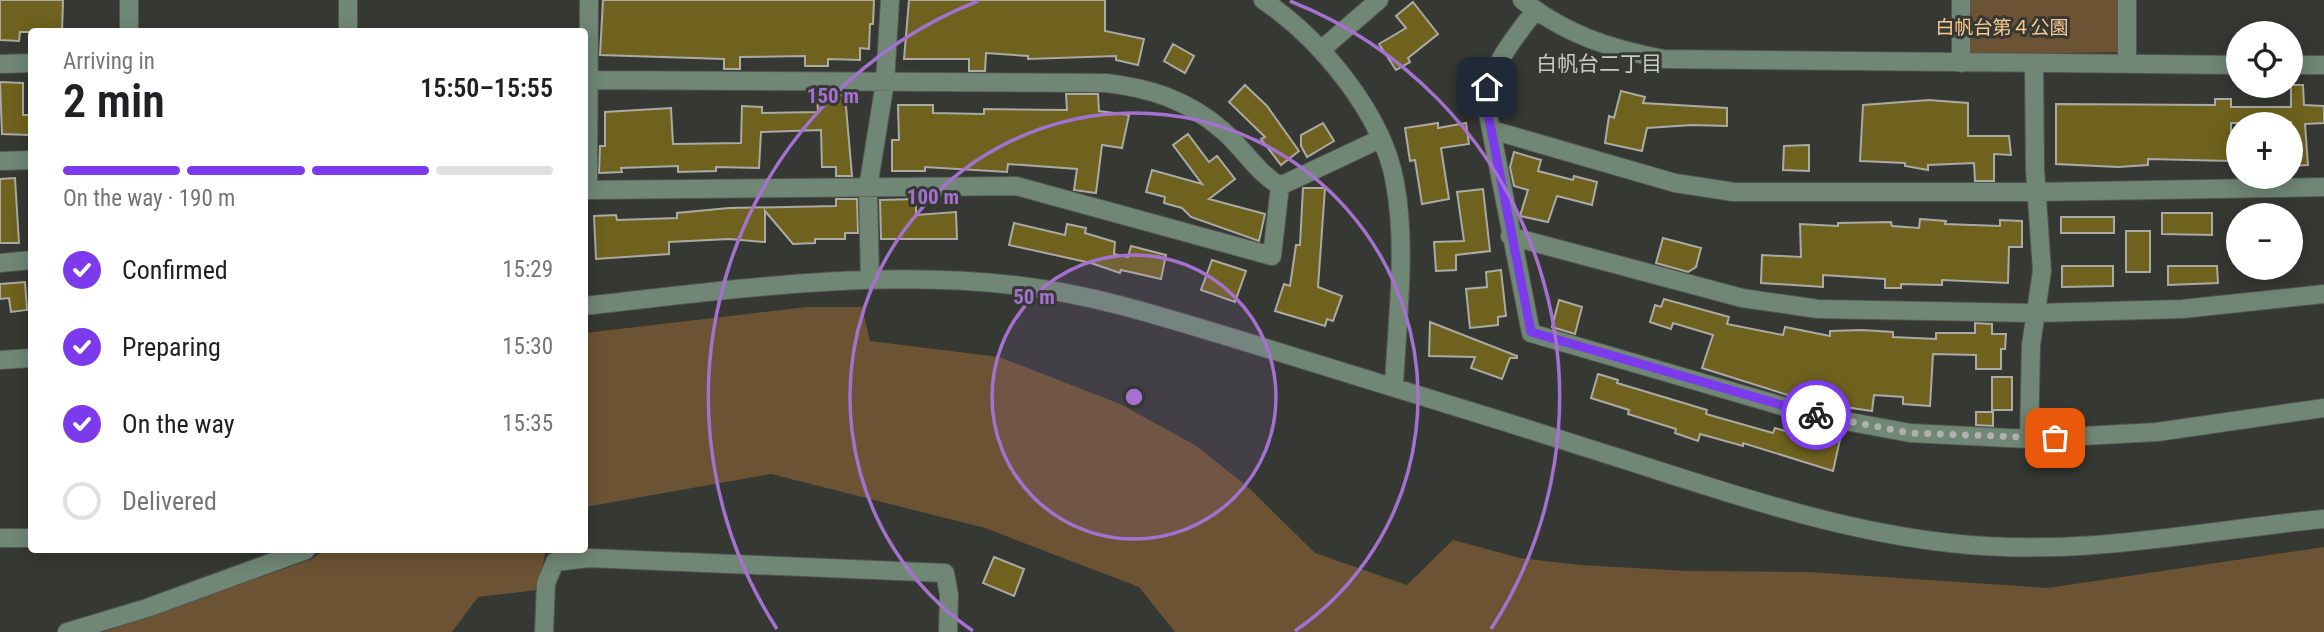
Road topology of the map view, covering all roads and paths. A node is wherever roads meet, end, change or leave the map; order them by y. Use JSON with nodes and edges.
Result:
{"nodes":[{"id":1,"x":129,"y":0,"type":"edge"},
{"id":2,"x":348,"y":0,"type":"edge"},
{"id":3,"x":589,"y":0,"type":"edge"},
{"id":4,"x":890,"y":0,"type":"edge"},
{"id":5,"x":1263,"y":0,"type":"edge"},
{"id":6,"x":1379,"y":0,"type":"edge"},
{"id":7,"x":1961,"y":0,"type":"edge"},
{"id":8,"x":2127,"y":0,"type":"edge"},
{"id":9,"x":1528,"y":5,"type":"edge"},
{"id":10,"x":129,"y":28,"type":"edge"},
{"id":11,"x":348,"y":28,"type":"edge"},
{"id":12,"x":1322,"y":50,"type":"junction"},
{"id":13,"x":28,"y":63,"type":"edge"},
{"id":14,"x":1961,"y":63,"type":"junction"},
{"id":15,"x":0,"y":64,"type":"edge"},
{"id":16,"x":2034,"y":64,"type":"junction"},
{"id":17,"x":2127,"y":64,"type":"junction"},
{"id":18,"x":2226,"y":65,"type":"edge"},
{"id":19,"x":2303,"y":65,"type":"edge"},
{"id":20,"x":2324,"y":65,"type":"edge"},
{"id":21,"x":589,"y":80,"type":"junction"},
{"id":22,"x":885,"y":82,"type":"junction"},
{"id":23,"x":1492,"y":130,"type":"junction"},
{"id":24,"x":1380,"y":139,"type":"junction"},
{"id":25,"x":28,"y":160,"type":"edge"},
{"id":26,"x":0,"y":162,"type":"edge"},
{"id":27,"x":1280,"y":186,"type":"junction"},
{"id":28,"x":2324,"y":187,"type":"edge"},
{"id":29,"x":868,"y":188,"type":"junction"},
{"id":30,"x":2036,"y":192,"type":"junction"},
{"id":31,"x":1510,"y":236,"type":"junction"},
{"id":32,"x":28,"y":260,"type":"edge"},
{"id":33,"x":0,"y":263,"type":"edge"},
{"id":34,"x":870,"y":280,"type":"junction"},
{"id":35,"x":2324,"y":294,"type":"edge"},
{"id":36,"x":588,"y":306,"type":"edge"},
{"id":37,"x":2037,"y":313,"type":"junction"},
{"id":38,"x":28,"y":358,"type":"edge"},
{"id":39,"x":0,"y":360,"type":"edge"},
{"id":40,"x":1394,"y":386,"type":"junction"},
{"id":41,"x":2324,"y":408,"type":"edge"},
{"id":42,"x":2029,"y":439,"type":"junction"},
{"id":43,"x":2324,"y":519,"type":"edge"},
{"id":44,"x":0,"y":538,"type":"edge"},
{"id":45,"x":28,"y":538,"type":"edge"},
{"id":46,"x":298,"y":553,"type":"edge"},
{"id":47,"x":67,"y":632,"type":"edge"},
{"id":48,"x":544,"y":632,"type":"edge"},
{"id":49,"x":948,"y":632,"type":"edge"}],
"edges":[{"from":1,"to":10,"type":"street"},
{"from":2,"to":11,"type":"street"},
{"from":3,"to":21,"type":"street"},
{"from":4,"to":22,"type":"street"},
{"from":5,"to":12,"type":"street"},
{"from":6,"to":12,"type":"street"},
{"from":7,"to":14,"type":"street"},
{"from":8,"to":17,"type":"street"},
{"from":9,"to":14,"type":"street"},
{"from":9,"to":23,"type":"street"},
{"from":12,"to":24,"type":"street"},
{"from":13,"to":15,"type":"street"},
{"from":14,"to":16,"type":"street"},
{"from":16,"to":17,"type":"street"},
{"from":16,"to":30,"type":"street"},
{"from":17,"to":18,"type":"street"},
{"from":19,"to":20,"type":"street"},
{"from":21,"to":22,"type":"street"},
{"from":21,"to":29,"type":"street"},
{"from":22,"to":27,"type":"street"},
{"from":22,"to":29,"type":"street"},
{"from":23,"to":30,"type":"street"},
{"from":23,"to":31,"type":"street"},
{"from":24,"to":27,"type":"street"},
{"from":24,"to":40,"type":"street"},
{"from":25,"to":26,"type":"street"},
{"from":27,"to":29,"type":"street"},
{"from":28,"to":30,"type":"street"},
{"from":29,"to":34,"type":"street"},
{"from":30,"to":37,"type":"street"},
{"from":31,"to":37,"type":"street"},
{"from":31,"to":42,"type":"street"},
{"from":32,"to":33,"type":"street"},
{"from":34,"to":36,"type":"street"},
{"from":34,"to":40,"type":"street"},
{"from":35,"to":37,"type":"street"},
{"from":37,"to":42,"type":"street"},
{"from":38,"to":39,"type":"street"},
{"from":40,"to":43,"type":"street"},
{"from":41,"to":42,"type":"street"},
{"from":44,"to":45,"type":"street"},
{"from":46,"to":47,"type":"street"},
{"from":48,"to":49,"type":"street"}]}
